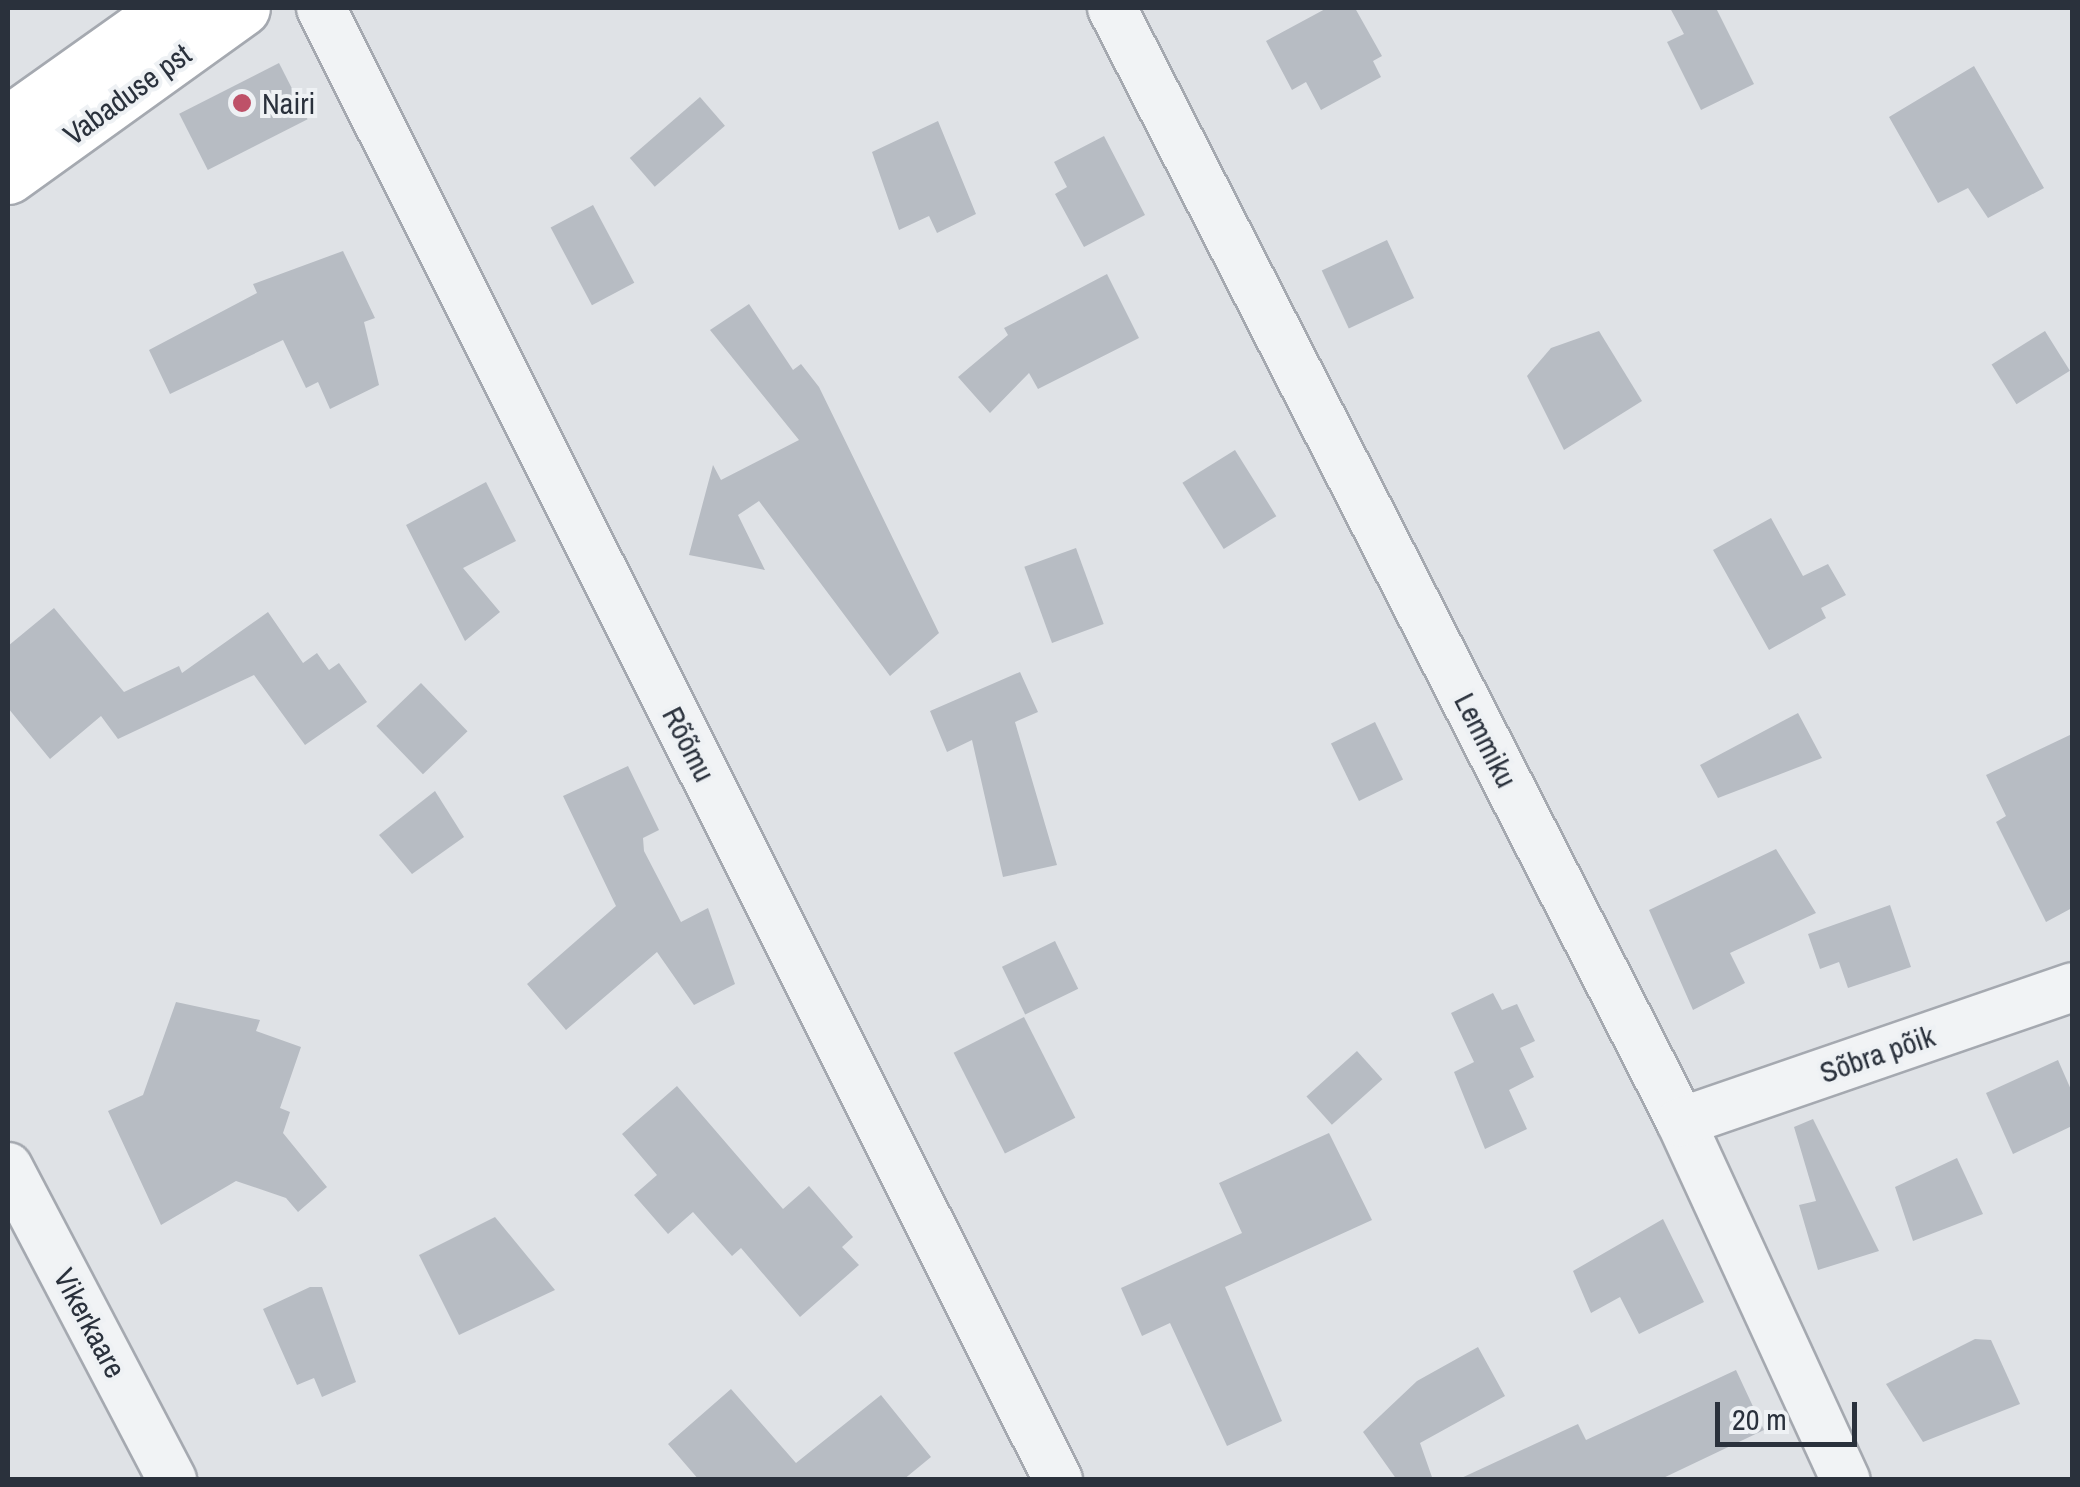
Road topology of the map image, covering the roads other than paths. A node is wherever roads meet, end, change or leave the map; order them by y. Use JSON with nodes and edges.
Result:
{"nodes":[{"id":1,"x":171,"y":8,"type":"edge"},
{"id":2,"x":242,"y":8,"type":"edge"},
{"id":3,"x":321,"y":8,"type":"edge"},
{"id":4,"x":1112,"y":8,"type":"edge"},
{"id":5,"x":8,"y":124,"type":"edge"},
{"id":6,"x":8,"y":176,"type":"edge"},
{"id":7,"x":2072,"y":987,"type":"edge"},
{"id":8,"x":1681,"y":1122,"type":"junction"},
{"id":9,"x":8,"y":1167,"type":"edge"},
{"id":10,"x":172,"y":1480,"type":"edge"},
{"id":11,"x":1058,"y":1480,"type":"edge"},
{"id":12,"x":1846,"y":1480,"type":"edge"}],
"edges":[{"from":1,"to":5,"type":"highway","name":"Vabaduse pst"},
{"from":2,"to":6,"type":"highway","name":"Vabaduse pst"},
{"from":3,"to":11,"type":"street","name":"Rõõmu"},
{"from":4,"to":8,"type":"street","name":"Lemmiku"},
{"from":7,"to":8,"type":"street","name":"Sõbra põik"},
{"from":8,"to":12,"type":"street","name":"Lemmiku"},
{"from":9,"to":10,"type":"street","name":"Vikerkaare"}]}
